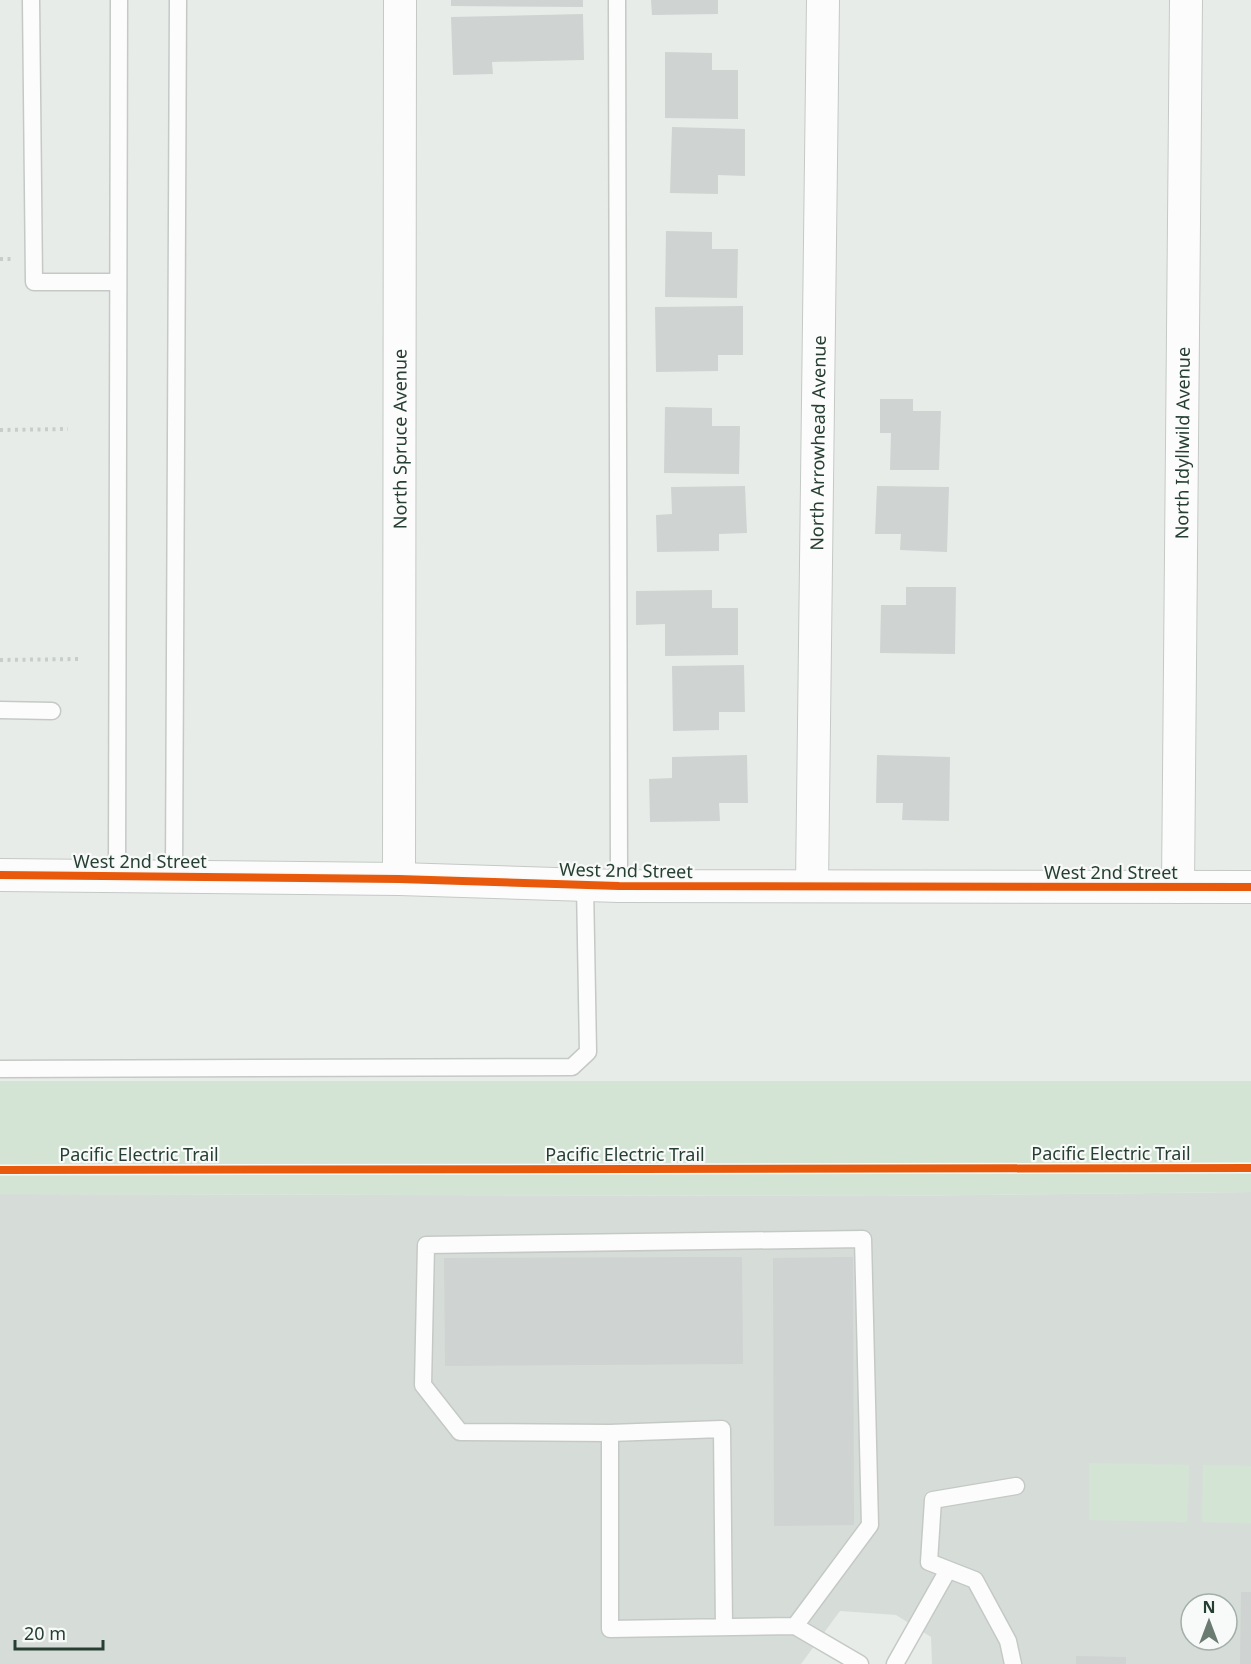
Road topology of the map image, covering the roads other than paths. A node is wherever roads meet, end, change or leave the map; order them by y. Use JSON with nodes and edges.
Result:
{"nodes":[{"id":1,"x":31,"y":0,"type":"edge"},
{"id":2,"x":119,"y":0,"type":"edge"},
{"id":3,"x":178,"y":0,"type":"edge"},
{"id":4,"x":400,"y":0,"type":"edge"},
{"id":5,"x":617,"y":0,"type":"edge"},
{"id":6,"x":823,"y":0,"type":"edge"},
{"id":7,"x":1186,"y":0,"type":"edge"},
{"id":8,"x":118,"y":282,"type":"junction"},
{"id":9,"x":0,"y":710,"type":"edge"},
{"id":10,"x":52,"y":711,"type":"dead end"},
{"id":11,"x":0,"y":874,"type":"edge"},
{"id":12,"x":117,"y":876,"type":"junction"},
{"id":13,"x":174,"y":876,"type":"junction"},
{"id":14,"x":399,"y":879,"type":"junction"},
{"id":15,"x":585,"y":885,"type":"junction"},
{"id":16,"x":812,"y":885,"type":"junction"},
{"id":17,"x":619,"y":886,"type":"junction"},
{"id":18,"x":1178,"y":887,"type":"junction"},
{"id":19,"x":1251,"y":887,"type":"edge"},
{"id":20,"x":0,"y":1069,"type":"edge"},
{"id":21,"x":610,"y":1433,"type":"junction"},
{"id":22,"x":1016,"y":1486,"type":"dead end"},
{"id":23,"x":948,"y":1570,"type":"junction"},
{"id":24,"x":795,"y":1626,"type":"junction"},
{"id":25,"x":724,"y":1627,"type":"junction"},
{"id":26,"x":860,"y":1664,"type":"edge"},
{"id":27,"x":895,"y":1664,"type":"edge"},
{"id":28,"x":1013,"y":1664,"type":"edge"}],
"edges":[{"from":1,"to":8,"type":"lane"},
{"from":2,"to":8,"type":"lane"},
{"from":3,"to":13,"type":"lane"},
{"from":4,"to":14,"type":"street","name":"North Spruce Avenue"},
{"from":5,"to":17,"type":"lane"},
{"from":6,"to":16,"type":"street","name":"North Arrowhead Avenue"},
{"from":7,"to":18,"type":"street","name":"North Idyllwild Avenue"},
{"from":8,"to":12,"type":"lane"},
{"from":9,"to":10,"type":"lane"},
{"from":11,"to":12,"type":"street","name":"West 2nd Street"},
{"from":12,"to":13,"type":"street","name":"West 2nd Street"},
{"from":13,"to":14,"type":"street","name":"West 2nd Street"},
{"from":14,"to":15,"type":"street","name":"West 2nd Street"},
{"from":15,"to":17,"type":"street","name":"West 2nd Street"},
{"from":15,"to":20,"type":"lane"},
{"from":16,"to":17,"type":"street","name":"West 2nd Street"},
{"from":16,"to":18,"type":"street","name":"West 2nd Street"},
{"from":18,"to":19,"type":"street","name":"West 2nd Street"},
{"from":21,"to":24,"type":"lane"},
{"from":21,"to":25,"type":"lane"},
{"from":21,"to":25,"type":"lane"},
{"from":22,"to":23,"type":"lane"},
{"from":23,"to":27,"type":"lane"},
{"from":23,"to":28,"type":"lane"},
{"from":24,"to":25,"type":"lane"},
{"from":24,"to":26,"type":"lane"}]}
